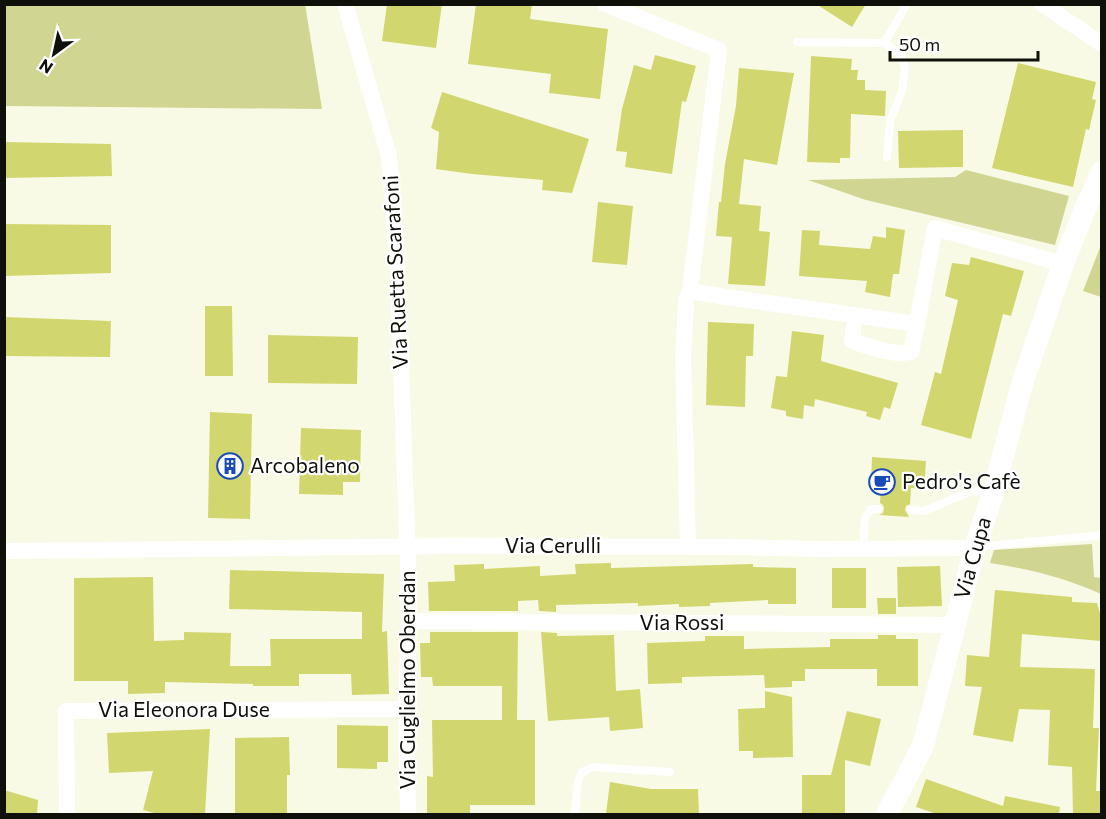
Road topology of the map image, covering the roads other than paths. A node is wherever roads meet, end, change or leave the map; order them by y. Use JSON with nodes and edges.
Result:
{"nodes":[{"id":1,"x":345,"y":4,"type":"edge"},
{"id":2,"x":605,"y":4,"type":"edge"},
{"id":3,"x":908,"y":4,"type":"edge"},
{"id":4,"x":1042,"y":4,"type":"edge"},
{"id":5,"x":797,"y":42,"type":"dead end"},
{"id":6,"x":884,"y":43,"type":"junction"},
{"id":7,"x":1101,"y":44,"type":"edge"},
{"id":8,"x":887,"y":157,"type":"dead end"},
{"id":9,"x":1101,"y":172,"type":"edge"},
{"id":10,"x":1063,"y":264,"type":"junction"},
{"id":11,"x":690,"y":291,"type":"junction"},
{"id":12,"x":855,"y":316,"type":"junction"},
{"id":13,"x":917,"y":324,"type":"junction"},
{"id":14,"x":993,"y":492,"type":"junction"},
{"id":15,"x":878,"y":509,"type":"dead end"},
{"id":16,"x":911,"y":510,"type":"dead end"},
{"id":17,"x":1101,"y":535,"type":"edge"},
{"id":18,"x":407,"y":546,"type":"junction"},
{"id":19,"x":688,"y":547,"type":"junction"},
{"id":20,"x":975,"y":548,"type":"junction"},
{"id":21,"x":863,"y":549,"type":"junction"},
{"id":22,"x":4,"y":551,"type":"edge"},
{"id":23,"x":409,"y":621,"type":"junction"},
{"id":24,"x":955,"y":625,"type":"junction"},
{"id":25,"x":406,"y":709,"type":"junction"},
{"id":26,"x":670,"y":772,"type":"dead end"},
{"id":27,"x":67,"y":814,"type":"edge"},
{"id":28,"x":408,"y":814,"type":"edge"},
{"id":29,"x":575,"y":814,"type":"edge"},
{"id":30,"x":887,"y":814,"type":"edge"}],
"edges":[{"from":1,"to":18,"type":"street","name":"Via Ruetta Scarafoni"},
{"from":2,"to":11,"type":"street"},
{"from":3,"to":6,"type":"lane"},
{"from":4,"to":7,"type":"street"},
{"from":5,"to":6,"type":"lane"},
{"from":6,"to":8,"type":"lane"},
{"from":9,"to":10,"type":"street","name":"Via Cupa"},
{"from":10,"to":13,"type":"street"},
{"from":10,"to":14,"type":"street","name":"Via Cupa"},
{"from":11,"to":12,"type":"street"},
{"from":11,"to":19,"type":"street"},
{"from":12,"to":13,"type":"street"},
{"from":12,"to":13,"type":"street"},
{"from":14,"to":16,"type":"lane"},
{"from":14,"to":20,"type":"street","name":"Via Cupa"},
{"from":15,"to":21,"type":"lane"},
{"from":17,"to":20,"type":"lane","name":"Via Cerulli"},
{"from":18,"to":19,"type":"street","name":"Via Cerulli"},
{"from":18,"to":22,"type":"street","name":"Via Cerulli"},
{"from":18,"to":23,"type":"street","name":"Via Guglielmo Oberdan"},
{"from":19,"to":21,"type":"street","name":"Via Cerulli"},
{"from":20,"to":21,"type":"street","name":"Via Cerulli"},
{"from":20,"to":24,"type":"street","name":"Via Cupa"},
{"from":23,"to":24,"type":"street","name":"Via Rossi"},
{"from":23,"to":25,"type":"street","name":"Via Guglielmo Oberdan"},
{"from":24,"to":30,"type":"street","name":"Via Cupa"},
{"from":25,"to":27,"type":"street","name":"Via Eleonora Duse"},
{"from":25,"to":28,"type":"street","name":"Via Guglielmo Oberdan"},
{"from":26,"to":29,"type":"lane"}]}
